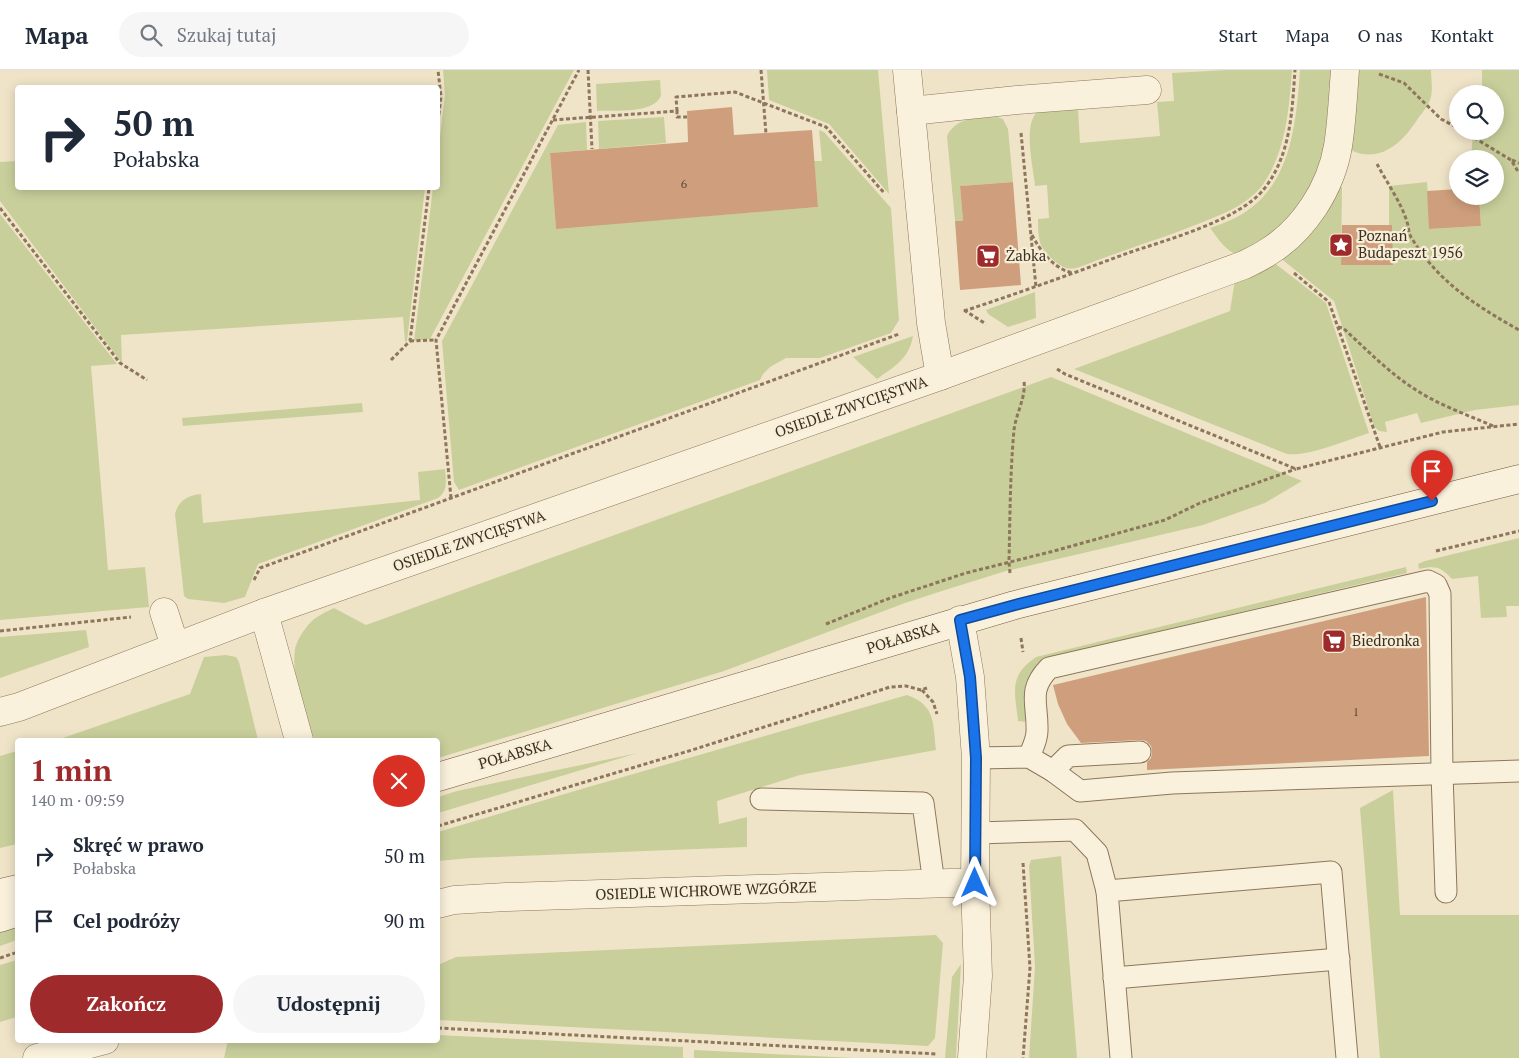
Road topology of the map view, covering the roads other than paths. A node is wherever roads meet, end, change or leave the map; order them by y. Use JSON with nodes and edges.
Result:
{"nodes":[{"id":1,"x":908,"y":70,"type":"edge"},
{"id":2,"x":1345,"y":70,"type":"edge"},
{"id":3,"x":1147,"y":90,"type":"dead end"},
{"id":4,"x":911,"y":111,"type":"junction"},
{"id":5,"x":940,"y":376,"type":"junction"},
{"id":6,"x":1519,"y":479,"type":"edge"},
{"id":7,"x":164,"y":612,"type":"dead end"},
{"id":8,"x":264,"y":613,"type":"junction"},
{"id":9,"x":960,"y":620,"type":"junction"},
{"id":10,"x":175,"y":646,"type":"junction"},
{"id":11,"x":0,"y":712,"type":"edge"},
{"id":12,"x":298,"y":738,"type":"edge"},
{"id":13,"x":1140,"y":752,"type":"dead end"},
{"id":14,"x":1029,"y":757,"type":"junction"},
{"id":15,"x":976,"y":758,"type":"junction"},
{"id":16,"x":1053,"y":771,"type":"junction"},
{"id":17,"x":1519,"y":771,"type":"edge"},
{"id":18,"x":1442,"y":773,"type":"junction"},
{"id":19,"x":440,"y":775,"type":"edge"},
{"id":20,"x":761,"y":799,"type":"dead end"},
{"id":21,"x":976,"y":833,"type":"junction"},
{"id":22,"x":975,"y":883,"type":"junction"},
{"id":23,"x":934,"y":884,"type":"junction"},
{"id":24,"x":15,"y":889,"type":"edge"},
{"id":25,"x":1107,"y":891,"type":"junction"},
{"id":26,"x":1446,"y":892,"type":"dead end"},
{"id":27,"x":0,"y":893,"type":"edge"},
{"id":28,"x":440,"y":904,"type":"edge"},
{"id":29,"x":15,"y":913,"type":"edge"},
{"id":30,"x":0,"y":918,"type":"edge"},
{"id":31,"x":1339,"y":959,"type":"junction"},
{"id":32,"x":1114,"y":978,"type":"junction"},
{"id":33,"x":94,"y":1043,"type":"edge"},
{"id":34,"x":37,"y":1058,"type":"edge"},
{"id":35,"x":972,"y":1058,"type":"edge"},
{"id":36,"x":1121,"y":1058,"type":"edge"},
{"id":37,"x":1344,"y":1058,"type":"edge"}],
"edges":[{"from":1,"to":4,"type":"street","name":"OSIEDLE ZWYCIĘSTWA"},
{"from":2,"to":5,"type":"street","name":"OSIEDLE ZWYCIĘSTWA"},
{"from":3,"to":4,"type":"street"},
{"from":4,"to":5,"type":"street","name":"OSIEDLE ZWYCIĘSTWA"},
{"from":5,"to":8,"type":"street","name":"OSIEDLE ZWYCIĘSTWA"},
{"from":6,"to":9,"type":"street","name":"POŁABSKA"},
{"from":7,"to":10,"type":"street"},
{"from":8,"to":10,"type":"street","name":"OSIEDLE ZWYCIĘSTWA"},
{"from":8,"to":12,"type":"street"},
{"from":9,"to":15,"type":"street"},
{"from":9,"to":19,"type":"street","name":"POŁABSKA"},
{"from":10,"to":11,"type":"street","name":"OSIEDLE ZWYCIĘSTWA"},
{"from":13,"to":16,"type":"lane"},
{"from":14,"to":15,"type":"lane"},
{"from":14,"to":16,"type":"lane"},
{"from":14,"to":18,"type":"lane"},
{"from":15,"to":21,"type":"street"},
{"from":16,"to":18,"type":"lane"},
{"from":17,"to":18,"type":"lane"},
{"from":18,"to":26,"type":"lane"},
{"from":20,"to":23,"type":"lane"},
{"from":21,"to":22,"type":"street"},
{"from":21,"to":25,"type":"lane"},
{"from":22,"to":23,"type":"street","name":"OSIEDLE WICHROWE WZGÓRZE"},
{"from":22,"to":35,"type":"street"},
{"from":23,"to":28,"type":"street","name":"OSIEDLE WICHROWE WZGÓRZE"},
{"from":24,"to":27,"type":"street"},
{"from":25,"to":31,"type":"lane"},
{"from":25,"to":32,"type":"lane"},
{"from":29,"to":30,"type":"street"},
{"from":31,"to":32,"type":"lane"},
{"from":31,"to":37,"type":"lane"},
{"from":32,"to":36,"type":"lane"},
{"from":33,"to":34,"type":"street"}]}
